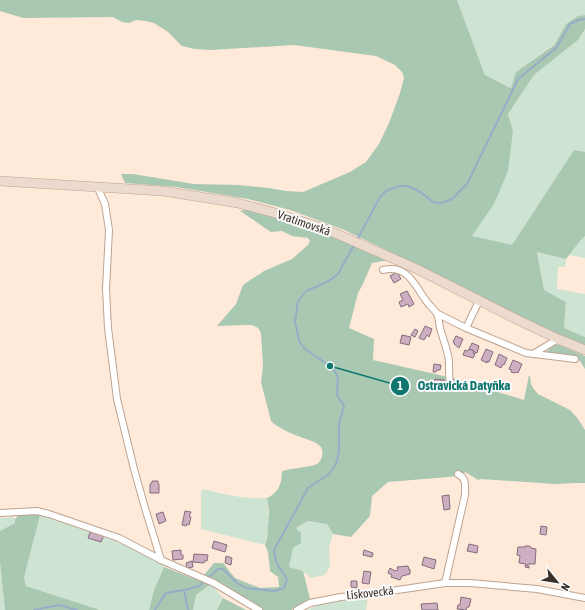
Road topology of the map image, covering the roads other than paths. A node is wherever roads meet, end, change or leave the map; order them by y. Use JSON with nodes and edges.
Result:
{"nodes":[{"id":1,"x":0,"y":181,"type":"edge"},
{"id":2,"x":97,"y":186,"type":"junction"},
{"id":3,"x":383,"y":270,"type":"dead end"},
{"id":4,"x":479,"y":301,"type":"junction"},
{"id":5,"x":438,"y":314,"type":"junction"},
{"id":6,"x":466,"y":328,"type":"junction"},
{"id":7,"x":558,"y":339,"type":"junction"},
{"id":8,"x":585,"y":350,"type":"edge"},
{"id":9,"x":533,"y":354,"type":"junction"},
{"id":10,"x":575,"y":359,"type":"dead end"},
{"id":11,"x":450,"y":386,"type":"dead end"},
{"id":12,"x":458,"y":474,"type":"dead end"},
{"id":13,"x":0,"y":513,"type":"edge"},
{"id":14,"x":162,"y":560,"type":"junction"},
{"id":15,"x":445,"y":584,"type":"junction"},
{"id":16,"x":585,"y":598,"type":"edge"},
{"id":17,"x":259,"y":610,"type":"edge"},
{"id":18,"x":297,"y":610,"type":"edge"}],
"edges":[{"from":1,"to":2,"type":"main road","name":"Vratimovská"},
{"from":2,"to":4,"type":"main road","name":"Vratimovská"},
{"from":2,"to":14,"type":"street"},
{"from":3,"to":5,"type":"street"},
{"from":4,"to":6,"type":"street"},
{"from":4,"to":7,"type":"main road","name":"Vratimovská"},
{"from":5,"to":6,"type":"street"},
{"from":5,"to":11,"type":"street"},
{"from":6,"to":9,"type":"street"},
{"from":7,"to":8,"type":"main road","name":"Vratimovská"},
{"from":7,"to":9,"type":"street"},
{"from":9,"to":10,"type":"street"},
{"from":12,"to":15,"type":"street"},
{"from":13,"to":14,"type":"street"},
{"from":14,"to":17,"type":"street"},
{"from":15,"to":16,"type":"street","name":"Lískovecká"},
{"from":15,"to":18,"type":"street","name":"Lískovecká"}]}
